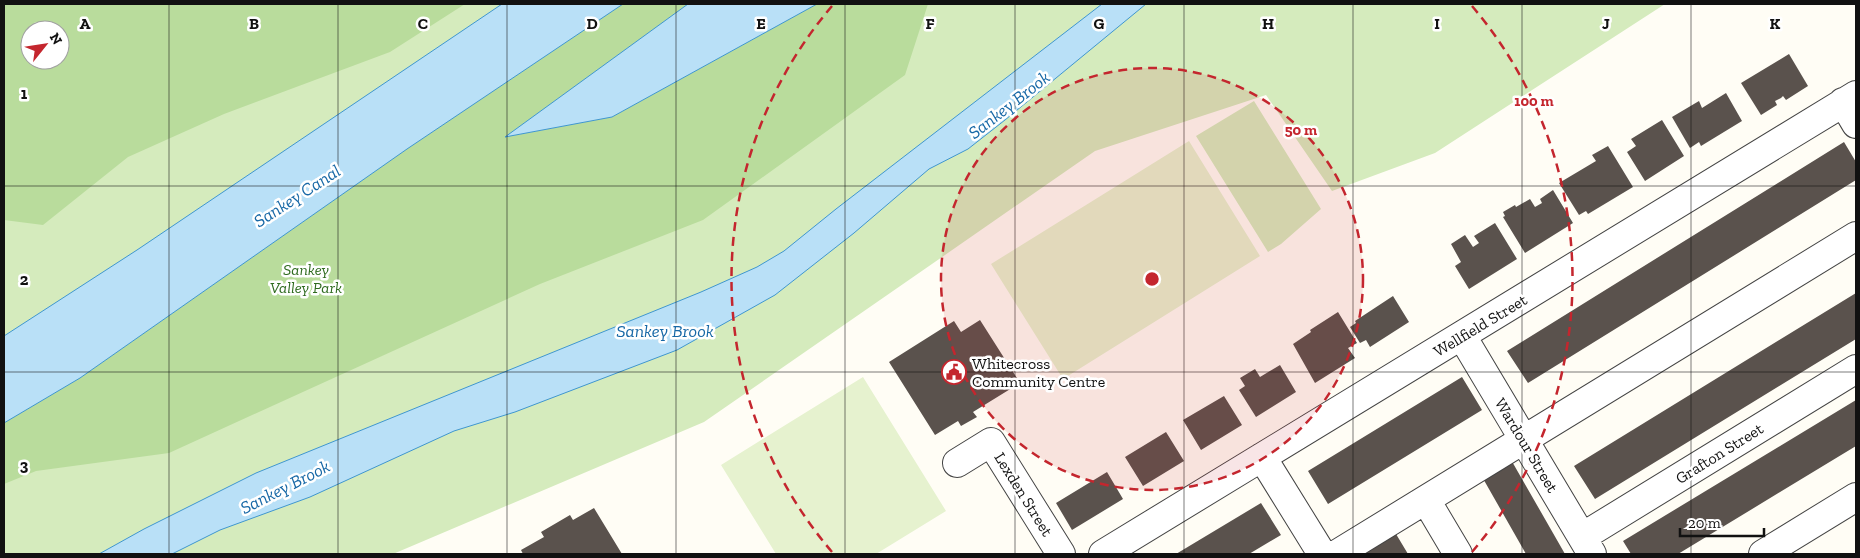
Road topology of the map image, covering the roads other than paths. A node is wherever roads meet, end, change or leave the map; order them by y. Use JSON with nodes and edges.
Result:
{"nodes":[{"id":1,"x":1852,"y":107,"type":"edge"},
{"id":2,"x":1856,"y":236,"type":"edge"},
{"id":3,"x":1462,"y":336,"type":"junction"},
{"id":4,"x":1856,"y":369,"type":"edge"},
{"id":5,"x":1524,"y":440,"type":"junction"},
{"id":6,"x":1262,"y":457,"type":"junction"},
{"id":7,"x":957,"y":463,"type":"dead end"},
{"id":8,"x":1856,"y":496,"type":"edge"},
{"id":9,"x":1426,"y":500,"type":"junction"},
{"id":10,"x":1587,"y":546,"type":"edge"},
{"id":11,"x":1061,"y":554,"type":"edge"},
{"id":12,"x":1103,"y":554,"type":"edge"},
{"id":13,"x":1322,"y":554,"type":"edge"},
{"id":14,"x":1337,"y":554,"type":"edge"},
{"id":15,"x":1458,"y":554,"type":"edge"},
{"id":16,"x":1763,"y":554,"type":"edge"}],
"edges":[{"from":1,"to":3,"type":"street","name":"Wellfield Street"},
{"from":2,"to":5,"type":"street"},
{"from":3,"to":5,"type":"street","name":"Wardour Street"},
{"from":3,"to":6,"type":"street","name":"Wellfield Street"},
{"from":4,"to":10,"type":"street","name":"Grafton Street"},
{"from":5,"to":9,"type":"street"},
{"from":5,"to":10,"type":"street","name":"Wardour Street"},
{"from":6,"to":12,"type":"street","name":"Wellfield Street"},
{"from":6,"to":13,"type":"street"},
{"from":7,"to":11,"type":"street","name":"Lexden Street"},
{"from":8,"to":16,"type":"street"},
{"from":9,"to":14,"type":"street"},
{"from":9,"to":15,"type":"street"}]}
